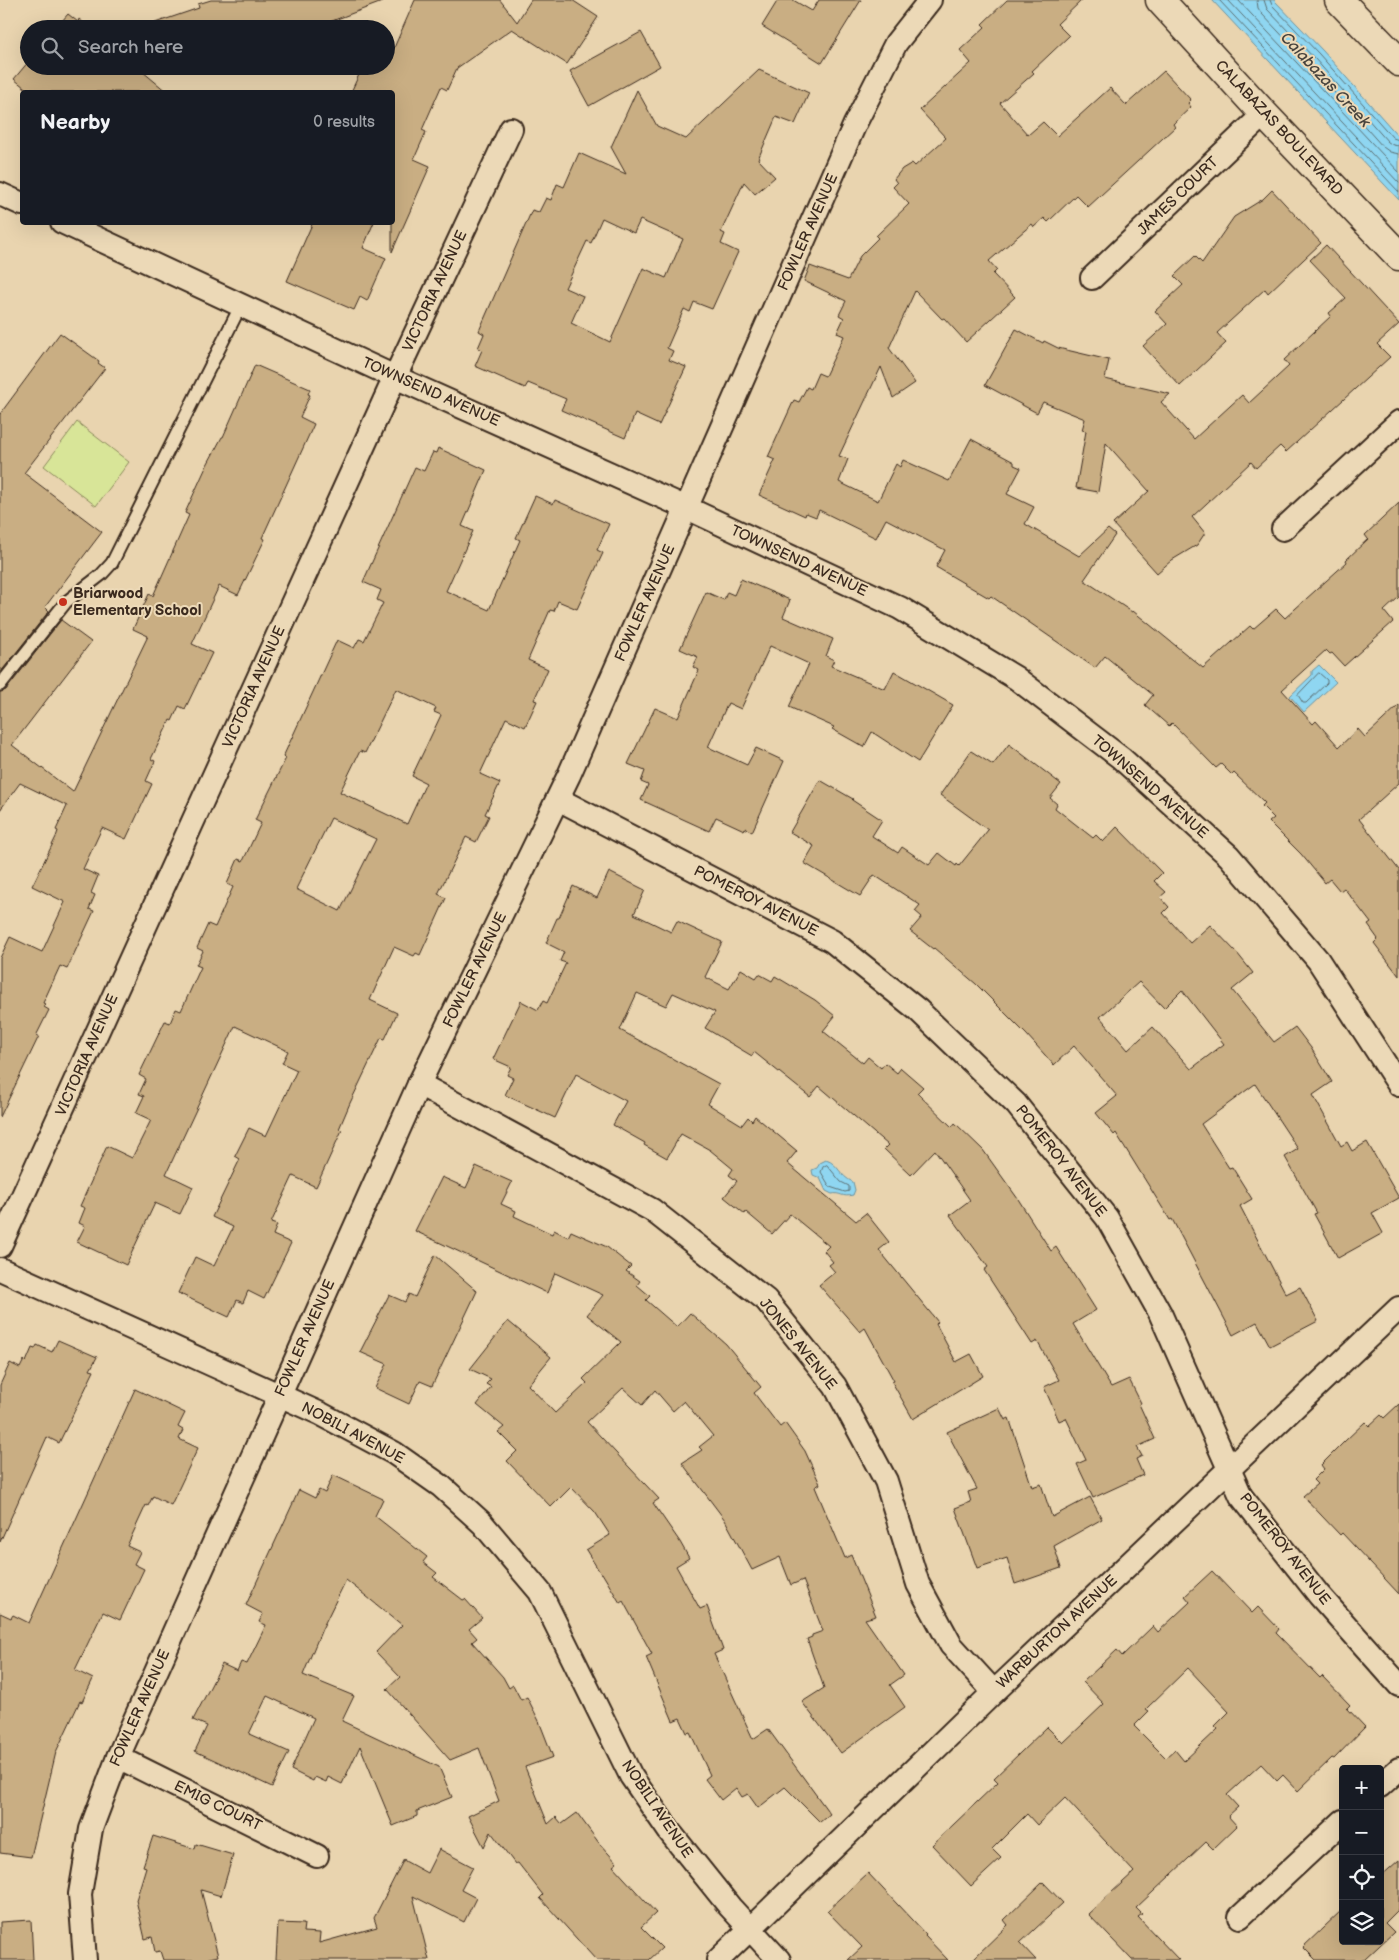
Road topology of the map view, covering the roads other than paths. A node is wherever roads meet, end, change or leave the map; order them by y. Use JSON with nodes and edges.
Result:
{"nodes":[{"id":1,"x":930,"y":0,"type":"edge"},
{"id":2,"x":1160,"y":0,"type":"edge"},
{"id":3,"x":1340,"y":0,"type":"edge"},
{"id":4,"x":1399,"y":62,"type":"edge"},
{"id":5,"x":1264,"y":114,"type":"junction"},
{"id":6,"x":511,"y":128,"type":"dead end"},
{"id":7,"x":0,"y":194,"type":"edge"},
{"id":8,"x":20,"y":203,"type":"edge"},
{"id":9,"x":68,"y":225,"type":"edge"},
{"id":10,"x":1399,"y":256,"type":"edge"},
{"id":11,"x":1092,"y":278,"type":"dead end"},
{"id":12,"x":240,"y":305,"type":"junction"},
{"id":13,"x":395,"y":377,"type":"junction"},
{"id":14,"x":1399,"y":422,"type":"edge"},
{"id":15,"x":687,"y":508,"type":"junction"},
{"id":16,"x":1283,"y":529,"type":"dead end"},
{"id":17,"x":0,"y":685,"type":"edge"},
{"id":18,"x":558,"y":799,"type":"junction"},
{"id":19,"x":419,"y":1084,"type":"junction"},
{"id":20,"x":1399,"y":1085,"type":"edge"},
{"id":21,"x":0,"y":1246,"type":"edge"},
{"id":22,"x":0,"y":1269,"type":"edge"},
{"id":23,"x":1399,"y":1308,"type":"edge"},
{"id":24,"x":279,"y":1395,"type":"junction"},
{"id":25,"x":1230,"y":1469,"type":"junction"},
{"id":26,"x":1399,"y":1685,"type":"edge"},
{"id":27,"x":994,"y":1692,"type":"junction"},
{"id":28,"x":118,"y":1757,"type":"junction"},
{"id":29,"x":1399,"y":1769,"type":"edge"},
{"id":30,"x":1384,"y":1782,"type":"edge"},
{"id":31,"x":1339,"y":1825,"type":"edge"},
{"id":32,"x":317,"y":1856,"type":"dead end"},
{"id":33,"x":1240,"y":1917,"type":"dead end"},
{"id":34,"x":750,"y":1929,"type":"junction"},
{"id":35,"x":85,"y":1960,"type":"edge"},
{"id":36,"x":718,"y":1960,"type":"edge"},
{"id":37,"x":779,"y":1960,"type":"edge"}],
"edges":[{"from":1,"to":15,"type":"street","name":"FOWLER AVENUE"},
{"from":2,"to":5,"type":"street","name":"CALABAZAS BOULEVARD"},
{"from":3,"to":4,"type":"street"},
{"from":5,"to":10,"type":"street","name":"CALABAZAS BOULEVARD"},
{"from":5,"to":11,"type":"street","name":"JAMES COURT"},
{"from":6,"to":13,"type":"street","name":"VICTORIA AVENUE"},
{"from":7,"to":8,"type":"street"},
{"from":9,"to":12,"type":"street","name":"TOWNSEND AVENUE"},
{"from":12,"to":13,"type":"street","name":"TOWNSEND AVENUE"},
{"from":12,"to":17,"type":"lane"},
{"from":13,"to":15,"type":"street","name":"TOWNSEND AVENUE"},
{"from":13,"to":21,"type":"street","name":"VICTORIA AVENUE"},
{"from":14,"to":16,"type":"street"},
{"from":15,"to":18,"type":"street","name":"FOWLER AVENUE"},
{"from":15,"to":20,"type":"street","name":"TOWNSEND AVENUE"},
{"from":18,"to":19,"type":"street","name":"FOWLER AVENUE"},
{"from":18,"to":25,"type":"street","name":"POMEROY AVENUE"},
{"from":19,"to":24,"type":"street","name":"FOWLER AVENUE"},
{"from":19,"to":27,"type":"street","name":"JONES AVENUE"},
{"from":22,"to":24,"type":"street","name":"NOBILI AVENUE"},
{"from":23,"to":25,"type":"street","name":"WARBURTON AVENUE"},
{"from":24,"to":28,"type":"street","name":"FOWLER AVENUE"},
{"from":24,"to":34,"type":"street","name":"NOBILI AVENUE"},
{"from":25,"to":26,"type":"street","name":"POMEROY AVENUE"},
{"from":25,"to":27,"type":"street","name":"WARBURTON AVENUE"},
{"from":27,"to":34,"type":"street","name":"WARBURTON AVENUE"},
{"from":28,"to":32,"type":"street","name":"EMIG COURT"},
{"from":28,"to":35,"type":"street","name":"FOWLER AVENUE"},
{"from":29,"to":30,"type":"street"},
{"from":31,"to":33,"type":"street"},
{"from":34,"to":36,"type":"street","name":"WARBURTON AVENUE"},
{"from":34,"to":37,"type":"street","name":"NOBILI AVENUE"}]}
